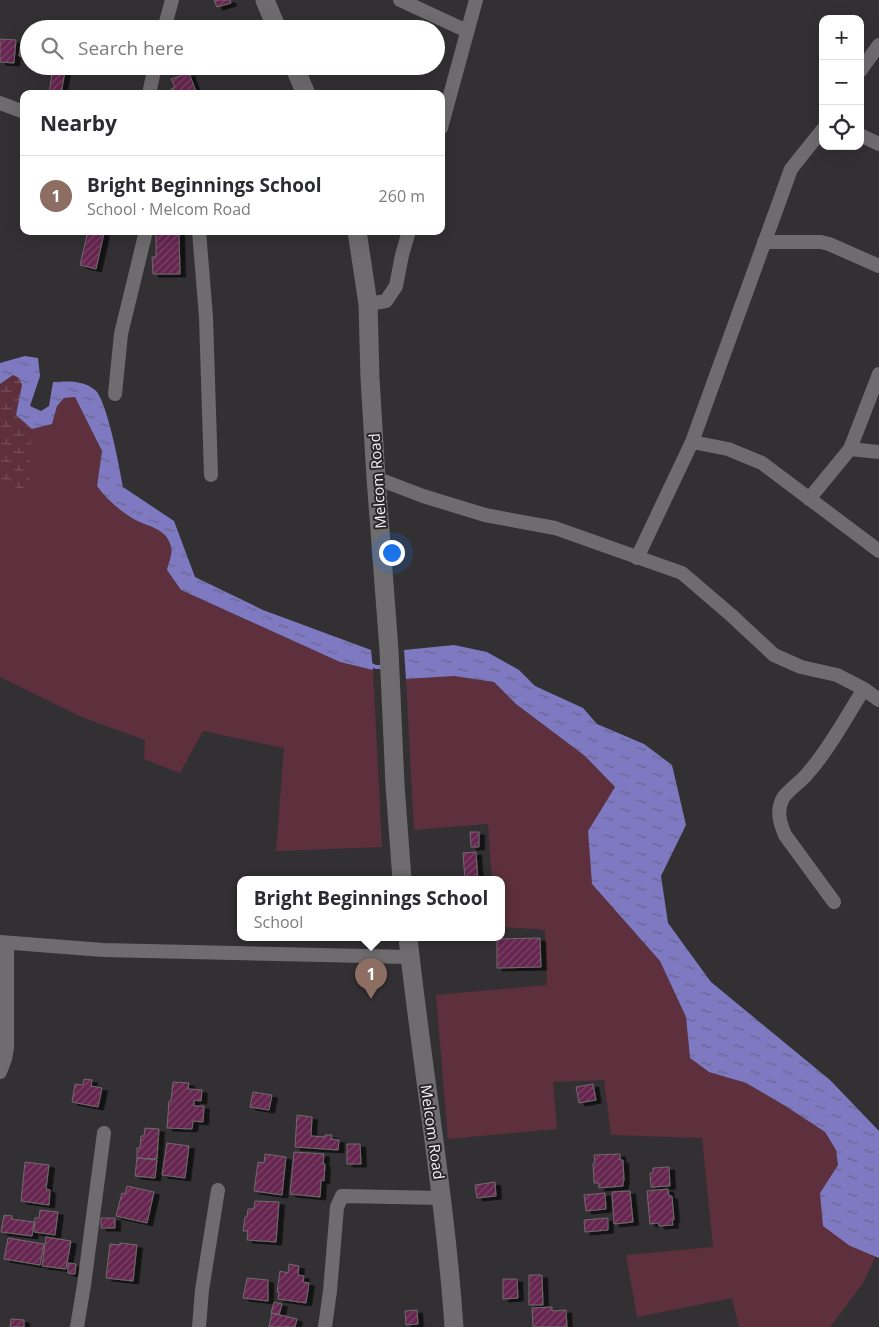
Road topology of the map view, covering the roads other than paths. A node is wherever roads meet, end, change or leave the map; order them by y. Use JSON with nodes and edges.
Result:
{"nodes":[{"id":1,"x":172,"y":0,"type":"edge"},
{"id":2,"x":265,"y":0,"type":"edge"},
{"id":3,"x":400,"y":0,"type":"edge"},
{"id":4,"x":476,"y":0,"type":"edge"},
{"id":5,"x":166,"y":20,"type":"edge"},
{"id":6,"x":273,"y":20,"type":"edge"},
{"id":7,"x":443,"y":20,"type":"edge"},
{"id":8,"x":445,"y":21,"type":"edge"},
{"id":9,"x":466,"y":31,"type":"junction"},
{"id":10,"x":879,"y":45,"type":"edge"},
{"id":11,"x":864,"y":66,"type":"edge"},
{"id":12,"x":153,"y":75,"type":"edge"},
{"id":13,"x":298,"y":75,"type":"edge"},
{"id":14,"x":150,"y":90,"type":"edge"},
{"id":15,"x":304,"y":90,"type":"edge"},
{"id":16,"x":0,"y":103,"type":"edge"},
{"id":17,"x":20,"y":110,"type":"edge"},
{"id":18,"x":445,"y":112,"type":"edge"},
{"id":19,"x":819,"y":134,"type":"edge"},
{"id":20,"x":864,"y":137,"type":"edge"},
{"id":21,"x":879,"y":144,"type":"edge"},
{"id":22,"x":145,"y":235,"type":"edge"},
{"id":23,"x":199,"y":235,"type":"edge"},
{"id":24,"x":358,"y":235,"type":"edge"},
{"id":25,"x":408,"y":235,"type":"edge"},
{"id":26,"x":764,"y":242,"type":"junction"},
{"id":27,"x":879,"y":266,"type":"edge"},
{"id":28,"x":368,"y":304,"type":"junction"},
{"id":29,"x":879,"y":374,"type":"edge"},
{"id":30,"x":115,"y":394,"type":"dead end"},
{"id":31,"x":692,"y":442,"type":"junction"},
{"id":32,"x":850,"y":449,"type":"junction"},
{"id":33,"x":879,"y":452,"type":"edge"},
{"id":34,"x":211,"y":475,"type":"dead end"},
{"id":35,"x":376,"y":478,"type":"junction"},
{"id":36,"x":809,"y":499,"type":"junction"},
{"id":37,"x":879,"y":551,"type":"edge"},
{"id":38,"x":637,"y":558,"type":"junction"},
{"id":39,"x":864,"y":689,"type":"junction"},
{"id":40,"x":879,"y":700,"type":"edge"},
{"id":41,"x":402,"y":876,"type":"edge"},
{"id":42,"x":834,"y":902,"type":"dead end"},
{"id":43,"x":408,"y":941,"type":"edge"},
{"id":44,"x":4,"y":943,"type":"edge"},
{"id":45,"x":410,"y":957,"type":"junction"},
{"id":46,"x":0,"y":1072,"type":"edge"},
{"id":47,"x":104,"y":1133,"type":"dead end"},
{"id":48,"x":218,"y":1190,"type":"dead end"},
{"id":49,"x":442,"y":1198,"type":"junction"},
{"id":50,"x":77,"y":1327,"type":"edge"},
{"id":51,"x":199,"y":1327,"type":"edge"},
{"id":52,"x":325,"y":1327,"type":"edge"},
{"id":53,"x":454,"y":1327,"type":"edge"}],
"edges":[{"from":1,"to":5,"type":"street"},
{"from":2,"to":6,"type":"main road"},
{"from":3,"to":7,"type":"street"},
{"from":4,"to":9,"type":"street"},
{"from":8,"to":9,"type":"street"},
{"from":9,"to":18,"type":"street"},
{"from":10,"to":11,"type":"street"},
{"from":12,"to":14,"type":"street"},
{"from":13,"to":15,"type":"main road"},
{"from":16,"to":17,"type":"street"},
{"from":19,"to":26,"type":"street"},
{"from":20,"to":21,"type":"street"},
{"from":22,"to":30,"type":"street"},
{"from":23,"to":34,"type":"street"},
{"from":24,"to":28,"type":"main road","name":"Melcom Road"},
{"from":25,"to":28,"type":"street"},
{"from":26,"to":27,"type":"street"},
{"from":26,"to":31,"type":"street"},
{"from":28,"to":35,"type":"main road","name":"Melcom Road"},
{"from":29,"to":32,"type":"street"},
{"from":31,"to":36,"type":"street"},
{"from":31,"to":38,"type":"street"},
{"from":32,"to":33,"type":"street"},
{"from":32,"to":36,"type":"street"},
{"from":35,"to":38,"type":"street"},
{"from":35,"to":41,"type":"main road","name":"Melcom Road"},
{"from":36,"to":37,"type":"street"},
{"from":38,"to":39,"type":"street"},
{"from":39,"to":40,"type":"street"},
{"from":39,"to":42,"type":"street"},
{"from":43,"to":45,"type":"main road","name":"Melcom Road"},
{"from":44,"to":45,"type":"street"},
{"from":44,"to":46,"type":"street"},
{"from":45,"to":49,"type":"main road","name":"Melcom Road"},
{"from":47,"to":50,"type":"street"},
{"from":48,"to":51,"type":"street"},
{"from":49,"to":52,"type":"street"},
{"from":49,"to":53,"type":"main road","name":"Melcom Road"}]}
